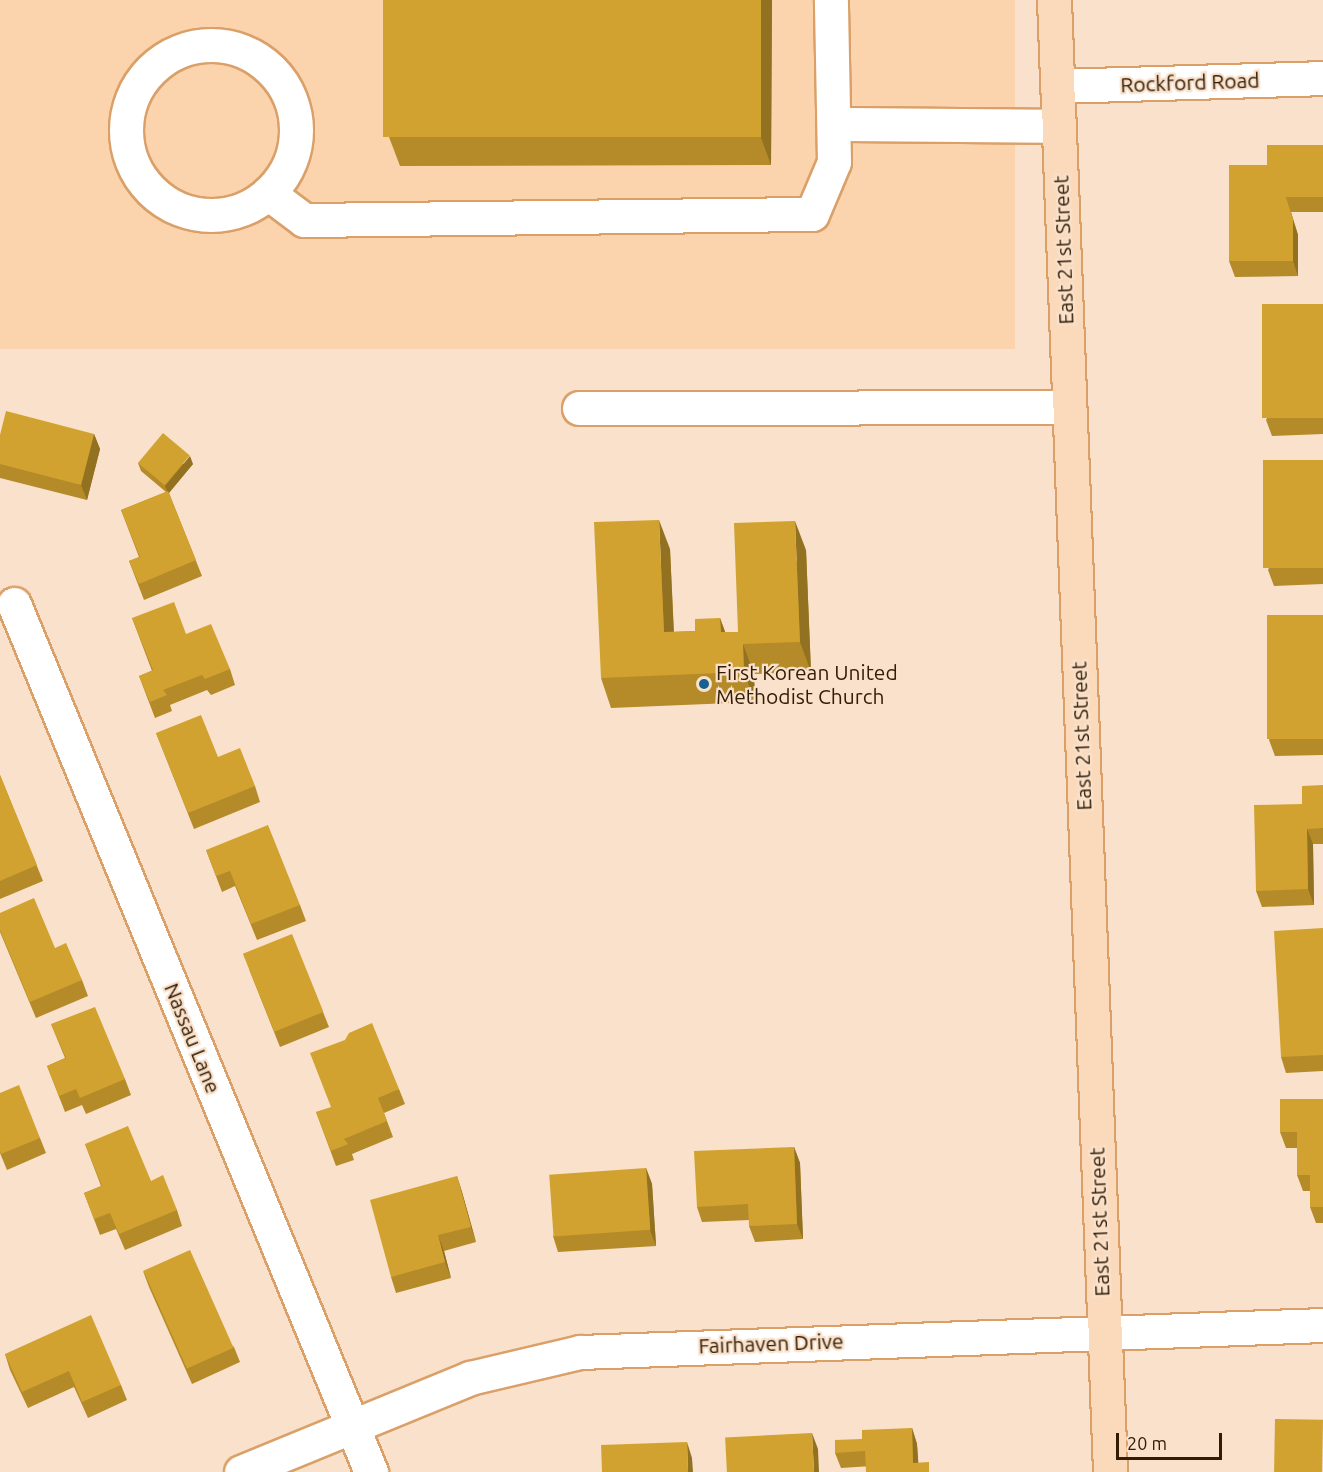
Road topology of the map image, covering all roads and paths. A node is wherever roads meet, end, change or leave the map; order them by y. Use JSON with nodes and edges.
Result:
{"nodes":[{"id":1,"x":831,"y":0,"type":"edge"},
{"id":2,"x":1054,"y":0,"type":"edge"},
{"id":3,"x":1323,"y":78,"type":"edge"},
{"id":4,"x":1057,"y":86,"type":"junction"},
{"id":5,"x":834,"y":124,"type":"junction"},
{"id":6,"x":1058,"y":126,"type":"junction"},
{"id":7,"x":268,"y":194,"type":"junction"},
{"id":8,"x":1069,"y":407,"type":"junction"},
{"id":9,"x":579,"y":408,"type":"dead end"},
{"id":10,"x":14,"y":604,"type":"dead end"},
{"id":11,"x":1323,"y":1325,"type":"edge"},
{"id":12,"x":1104,"y":1333,"type":"junction"},
{"id":13,"x":353,"y":1427,"type":"junction"},
{"id":14,"x":241,"y":1472,"type":"edge"},
{"id":15,"x":371,"y":1472,"type":"edge"},
{"id":16,"x":1110,"y":1472,"type":"edge"}],
"edges":[{"from":1,"to":5,"type":"street"},
{"from":2,"to":4,"type":"main road","name":"East 21st Street"},
{"from":3,"to":4,"type":"street","name":"Rockford Road"},
{"from":4,"to":6,"type":"main road","name":"East 21st Street"},
{"from":5,"to":6,"type":"street"},
{"from":5,"to":7,"type":"street"},
{"from":6,"to":8,"type":"main road","name":"East 21st Street"},
{"from":7,"to":7,"type":"street"},
{"from":8,"to":9,"type":"street"},
{"from":8,"to":12,"type":"main road","name":"East 21st Street"},
{"from":10,"to":13,"type":"street","name":"Nassau Lane"},
{"from":11,"to":12,"type":"street","name":"Fairhaven Drive"},
{"from":12,"to":13,"type":"street","name":"Fairhaven Drive"},
{"from":12,"to":16,"type":"main road","name":"East 21st Street"},
{"from":13,"to":14,"type":"street","name":"Fairhaven Drive"},
{"from":13,"to":15,"type":"street","name":"Nassau Lane"}]}
